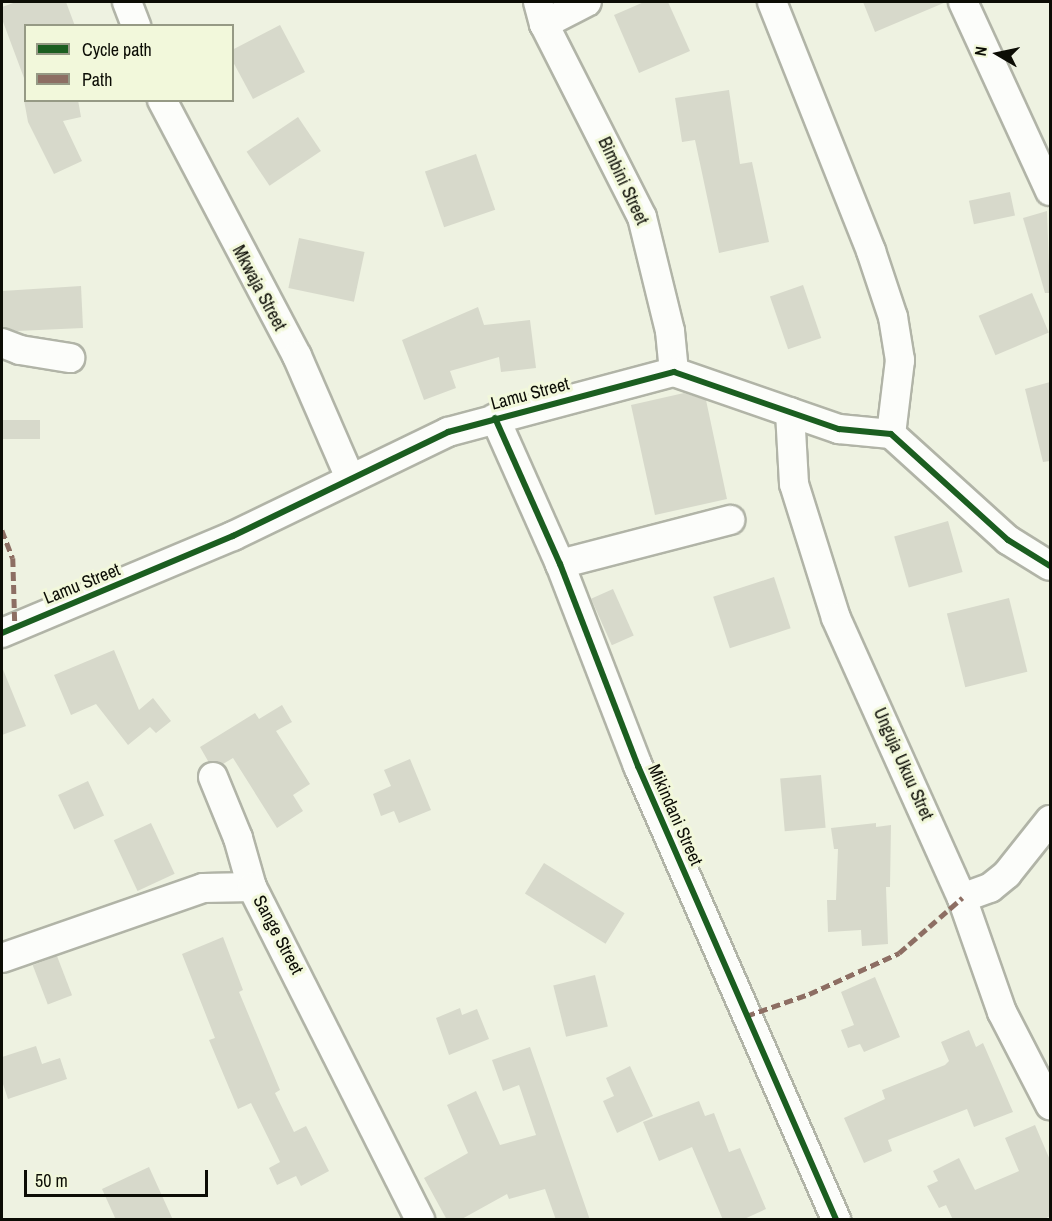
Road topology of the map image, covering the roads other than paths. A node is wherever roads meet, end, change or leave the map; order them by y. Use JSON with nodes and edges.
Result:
{"nodes":[{"id":1,"x":127,"y":2,"type":"edge"},
{"id":2,"x":587,"y":2,"type":"edge"},
{"id":3,"x":772,"y":2,"type":"edge"},
{"id":4,"x":973,"y":4,"type":"edge"},
{"id":5,"x":541,"y":13,"type":"edge"},
{"id":6,"x":135,"y":24,"type":"edge"},
{"id":7,"x":163,"y":102,"type":"edge"},
{"id":8,"x":1050,"y":190,"type":"edge"},
{"id":9,"x":2,"y":343,"type":"edge"},
{"id":10,"x":70,"y":358,"type":"dead end"},
{"id":11,"x":674,"y":372,"type":"junction"},
{"id":12,"x":790,"y":412,"type":"junction"},
{"id":13,"x":495,"y":418,"type":"junction"},
{"id":14,"x":891,"y":434,"type":"junction"},
{"id":15,"x":350,"y":478,"type":"junction"},
{"id":16,"x":730,"y":520,"type":"dead end"},
{"id":17,"x":560,"y":564,"type":"junction"},
{"id":18,"x":1050,"y":566,"type":"edge"},
{"id":19,"x":2,"y":633,"type":"edge"},
{"id":20,"x":213,"y":777,"type":"dead end"},
{"id":21,"x":1050,"y":820,"type":"edge"},
{"id":22,"x":252,"y":887,"type":"junction"},
{"id":23,"x":962,"y":898,"type":"junction"},
{"id":24,"x":2,"y":958,"type":"edge"},
{"id":25,"x":1050,"y":1105,"type":"edge"},
{"id":26,"x":420,"y":1220,"type":"edge"},
{"id":27,"x":836,"y":1220,"type":"edge"}],
"edges":[{"from":1,"to":6,"type":"street"},
{"from":2,"to":5,"type":"street"},
{"from":3,"to":14,"type":"street"},
{"from":4,"to":8,"type":"street"},
{"from":5,"to":11,"type":"street","name":"Bimbini Street"},
{"from":7,"to":15,"type":"street","name":"Mkwaja Street"},
{"from":9,"to":10,"type":"street"},
{"from":11,"to":12,"type":"street"},
{"from":11,"to":13,"type":"street","name":"Lamu Street"},
{"from":12,"to":14,"type":"street"},
{"from":12,"to":23,"type":"street","name":"Unguja Ukuu Stret"},
{"from":13,"to":15,"type":"street","name":"Lamu Street"},
{"from":13,"to":17,"type":"street","name":"Mikindani Street"},
{"from":14,"to":18,"type":"street"},
{"from":15,"to":19,"type":"street","name":"Lamu Street"},
{"from":16,"to":17,"type":"street"},
{"from":17,"to":27,"type":"street","name":"Mikindani Street"},
{"from":20,"to":22,"type":"street"},
{"from":21,"to":23,"type":"street"},
{"from":22,"to":24,"type":"street","name":"Sange Street"},
{"from":22,"to":26,"type":"street","name":"Sange Street"},
{"from":23,"to":25,"type":"street","name":"Unguja Ukuu Stret"}]}
